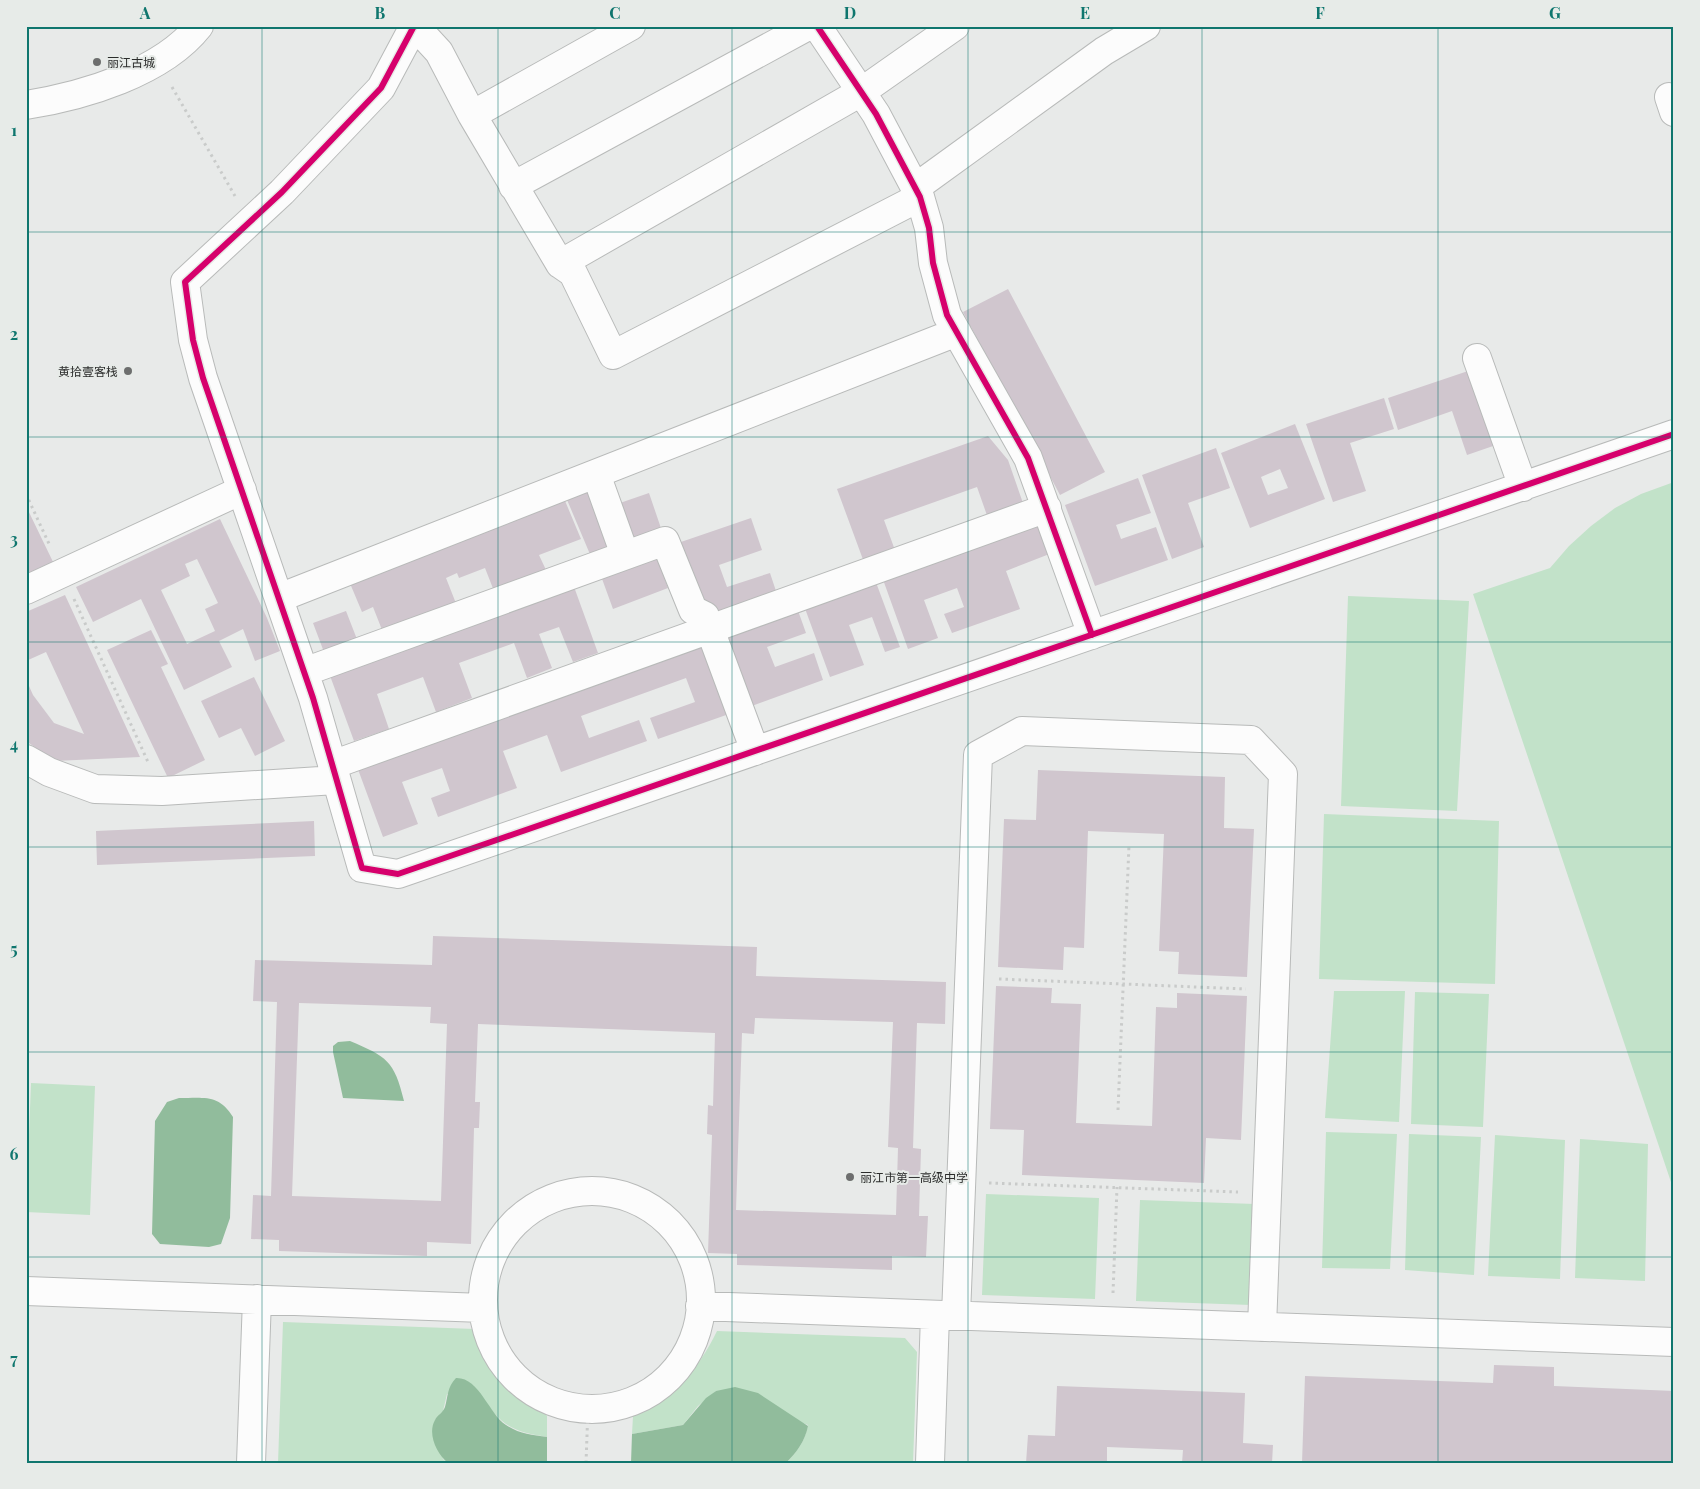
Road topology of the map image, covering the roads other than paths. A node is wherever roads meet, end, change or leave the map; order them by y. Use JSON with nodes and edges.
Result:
{"nodes":[{"id":1,"x":199,"y":26,"type":"edge"},
{"id":2,"x":415,"y":26,"type":"edge"},
{"id":3,"x":631,"y":26,"type":"edge"},
{"id":4,"x":808,"y":26,"type":"edge"},
{"id":5,"x":817,"y":26,"type":"edge"},
{"id":6,"x":955,"y":26,"type":"edge"},
{"id":7,"x":1146,"y":26,"type":"edge"},
{"id":8,"x":861,"y":92,"type":"junction"},
{"id":9,"x":26,"y":105,"type":"edge"},
{"id":10,"x":472,"y":115,"type":"junction"},
{"id":11,"x":513,"y":186,"type":"junction"},
{"id":12,"x":917,"y":192,"type":"junction"},
{"id":13,"x":560,"y":264,"type":"junction"},
{"id":14,"x":957,"y":332,"type":"junction"},
{"id":15,"x":1477,"y":358,"type":"dead end"},
{"id":16,"x":1674,"y":434,"type":"edge"},
{"id":17,"x":596,"y":474,"type":"junction"},
{"id":18,"x":1523,"y":487,"type":"junction"},
{"id":19,"x":242,"y":490,"type":"junction"},
{"id":20,"x":1047,"y":508,"type":"junction"},
{"id":21,"x":625,"y":555,"type":"junction"},
{"id":22,"x":26,"y":590,"type":"edge"},
{"id":23,"x":279,"y":598,"type":"junction"},
{"id":24,"x":710,"y":630,"type":"junction"},
{"id":25,"x":1092,"y":635,"type":"junction"},
{"id":26,"x":304,"y":672,"type":"junction"},
{"id":27,"x":754,"y":751,"type":"junction"},
{"id":28,"x":26,"y":759,"type":"edge"},
{"id":29,"x":334,"y":773,"type":"junction"},
{"id":30,"x":26,"y":1291,"type":"edge"},
{"id":31,"x":257,"y":1299,"type":"junction"},
{"id":32,"x":700,"y":1306,"type":"junction"},
{"id":33,"x":483,"y":1308,"type":"junction"},
{"id":34,"x":946,"y":1315,"type":"junction"},
{"id":35,"x":1262,"y":1327,"type":"junction"},
{"id":36,"x":1674,"y":1342,"type":"edge"},
{"id":37,"x":251,"y":1463,"type":"edge"},
{"id":38,"x":930,"y":1463,"type":"edge"}],
"edges":[{"from":1,"to":9,"type":"street"},
{"from":2,"to":10,"type":"street"},
{"from":2,"to":19,"type":"street"},
{"from":3,"to":10,"type":"street"},
{"from":4,"to":11,"type":"street"},
{"from":5,"to":8,"type":"street"},
{"from":6,"to":8,"type":"street"},
{"from":7,"to":12,"type":"street"},
{"from":8,"to":12,"type":"street"},
{"from":8,"to":13,"type":"street"},
{"from":10,"to":11,"type":"street"},
{"from":11,"to":13,"type":"street"},
{"from":12,"to":13,"type":"street"},
{"from":12,"to":14,"type":"street"},
{"from":14,"to":17,"type":"street"},
{"from":14,"to":20,"type":"street"},
{"from":15,"to":18,"type":"street"},
{"from":16,"to":18,"type":"street"},
{"from":17,"to":21,"type":"street"},
{"from":17,"to":23,"type":"street"},
{"from":18,"to":25,"type":"street"},
{"from":19,"to":22,"type":"street"},
{"from":19,"to":23,"type":"street"},
{"from":20,"to":24,"type":"street"},
{"from":20,"to":25,"type":"street"},
{"from":21,"to":24,"type":"street"},
{"from":21,"to":26,"type":"street"},
{"from":23,"to":26,"type":"street"},
{"from":24,"to":27,"type":"street"},
{"from":24,"to":29,"type":"street"},
{"from":25,"to":27,"type":"street"},
{"from":26,"to":29,"type":"street"},
{"from":27,"to":29,"type":"street"},
{"from":28,"to":29,"type":"street"},
{"from":30,"to":31,"type":"street"},
{"from":31,"to":33,"type":"street"},
{"from":31,"to":37,"type":"street"},
{"from":32,"to":33,"type":"street"},
{"from":32,"to":33,"type":"street"},
{"from":32,"to":34,"type":"street"},
{"from":34,"to":35,"type":"street"},
{"from":34,"to":35,"type":"street"},
{"from":34,"to":38,"type":"street"},
{"from":35,"to":36,"type":"street"}]}
